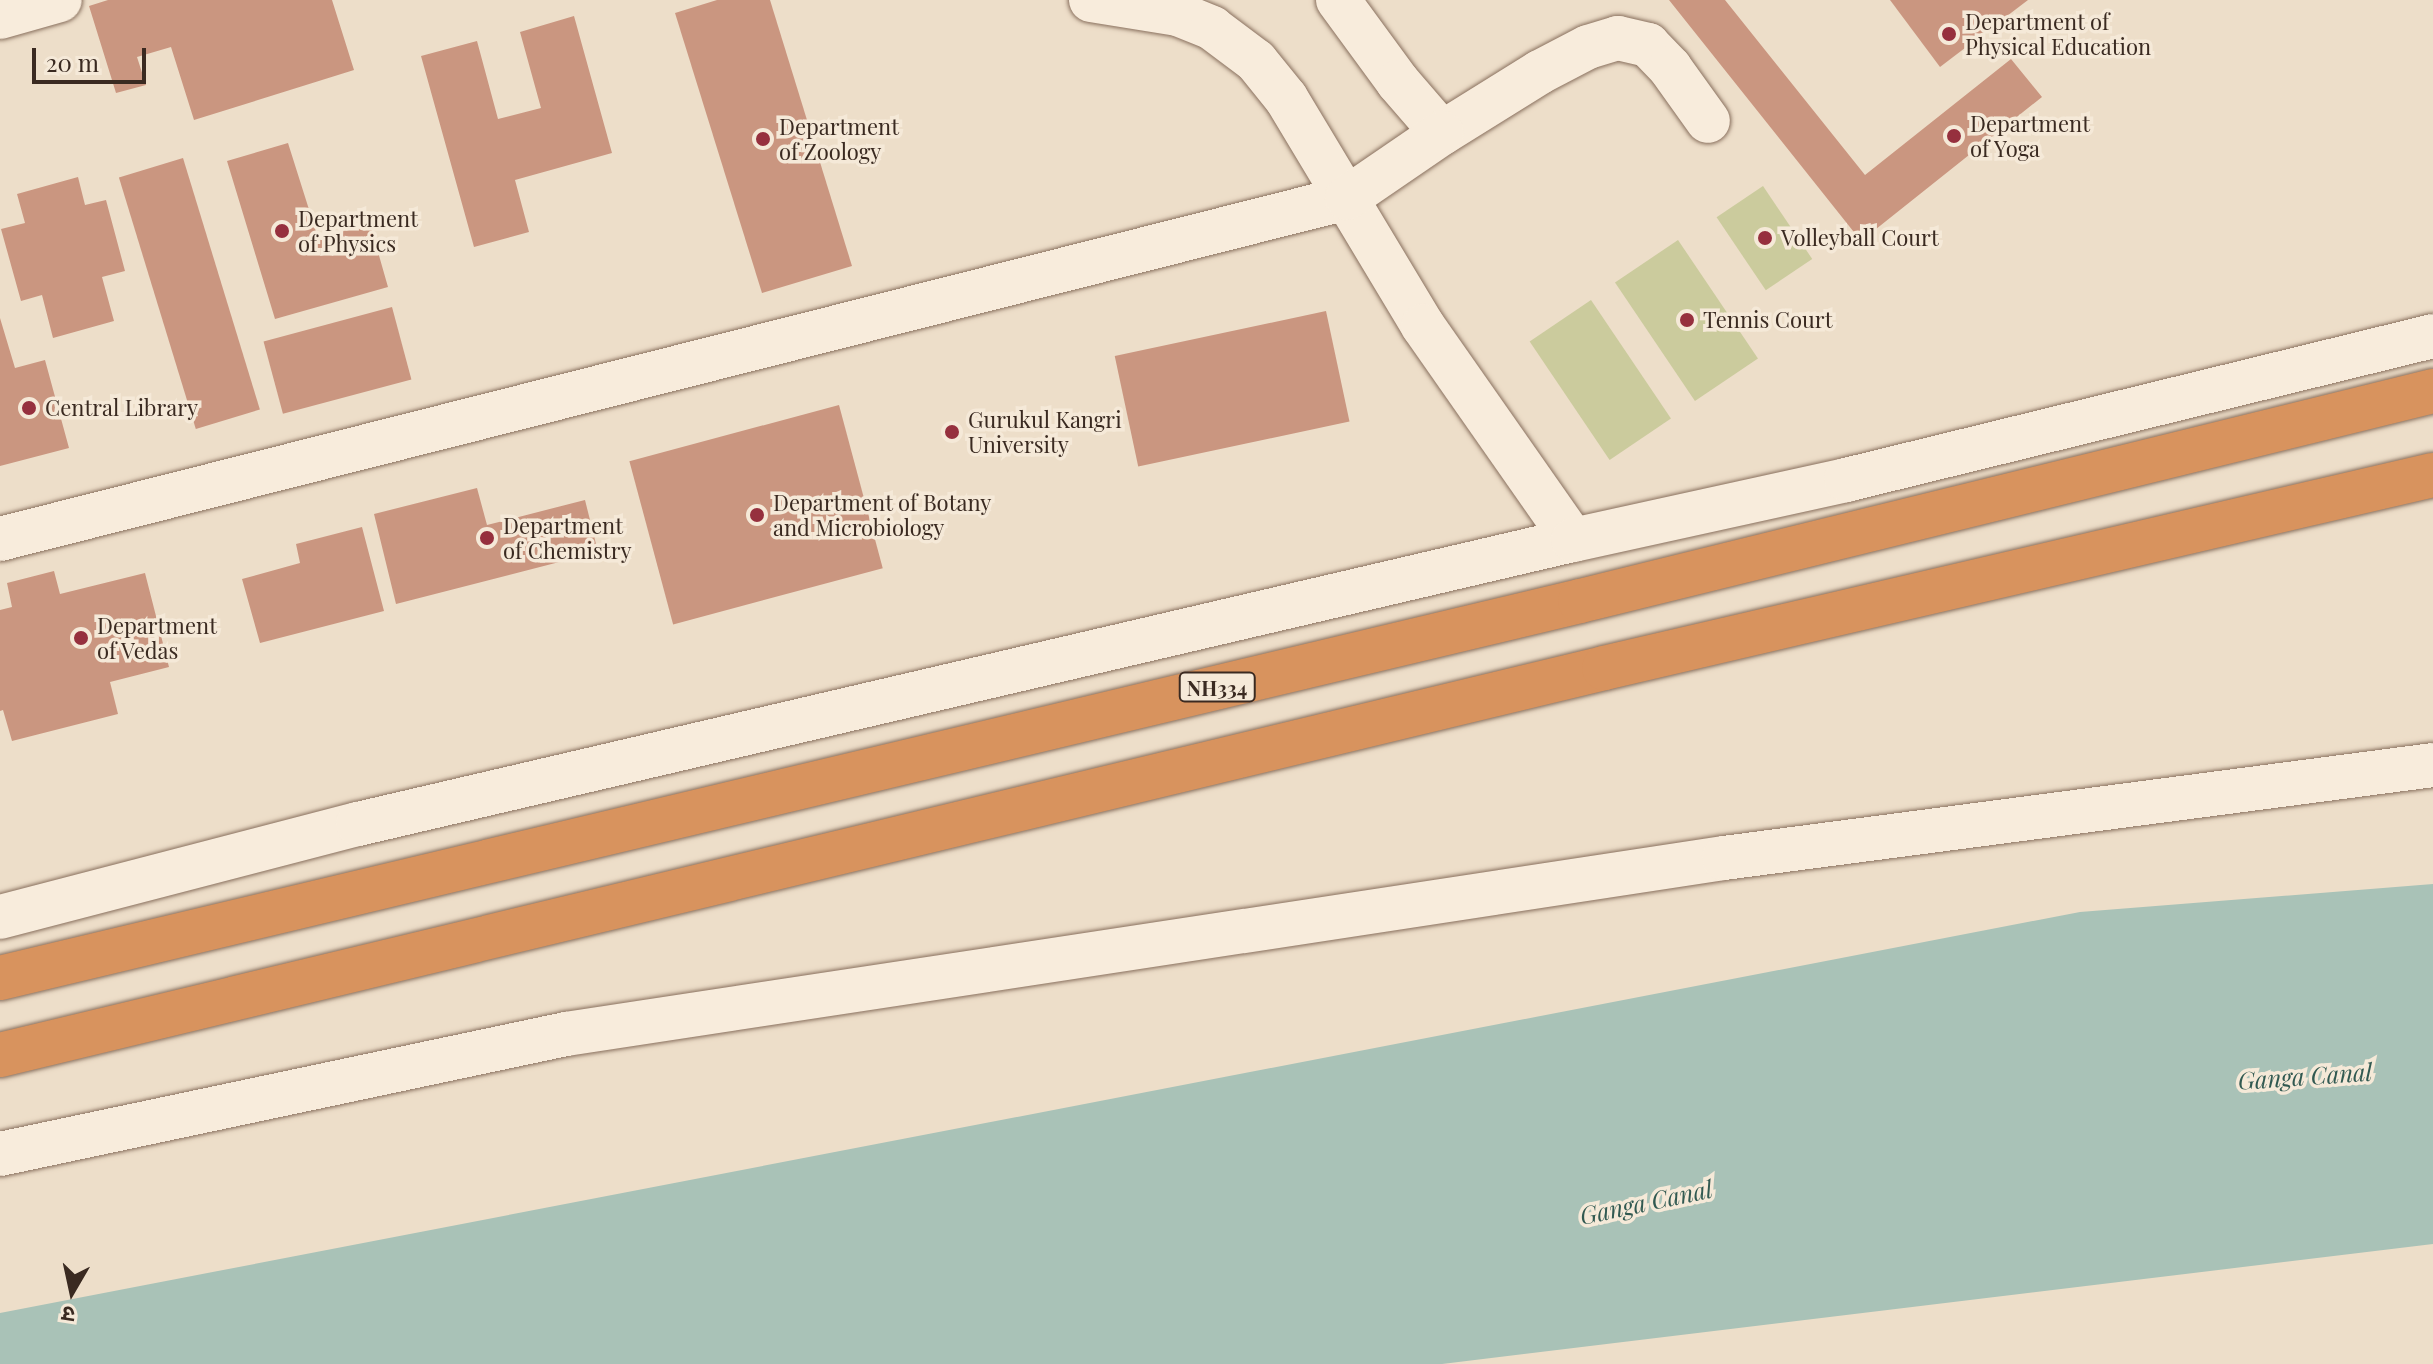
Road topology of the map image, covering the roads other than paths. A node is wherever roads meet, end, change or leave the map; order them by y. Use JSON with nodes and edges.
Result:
{"nodes":[{"id":1,"x":60,"y":0,"type":"edge"},
{"id":2,"x":1091,"y":0,"type":"edge"},
{"id":3,"x":1338,"y":0,"type":"edge"},
{"id":4,"x":0,"y":17,"type":"edge"},
{"id":5,"x":1708,"y":121,"type":"dead end"},
{"id":6,"x":1442,"y":133,"type":"junction"},
{"id":7,"x":1347,"y":198,"type":"junction"},
{"id":8,"x":2433,"y":336,"type":"edge"},
{"id":9,"x":2433,"y":391,"type":"edge"},
{"id":10,"x":2433,"y":475,"type":"edge"},
{"id":11,"x":0,"y":539,"type":"edge"},
{"id":12,"x":1573,"y":540,"type":"junction"},
{"id":13,"x":2433,"y":765,"type":"edge"},
{"id":14,"x":0,"y":917,"type":"edge"},
{"id":15,"x":0,"y":978,"type":"edge"},
{"id":16,"x":0,"y":1055,"type":"edge"},
{"id":17,"x":0,"y":1154,"type":"edge"}],
"edges":[{"from":1,"to":4,"type":"street"},
{"from":2,"to":7,"type":"street"},
{"from":3,"to":6,"type":"street"},
{"from":5,"to":6,"type":"street"},
{"from":6,"to":7,"type":"street"},
{"from":7,"to":11,"type":"street"},
{"from":7,"to":12,"type":"street"},
{"from":8,"to":12,"type":"street"},
{"from":9,"to":15,"type":"highway","number":"NH334"},
{"from":10,"to":16,"type":"highway"},
{"from":12,"to":14,"type":"street"},
{"from":13,"to":17,"type":"street"}]}
